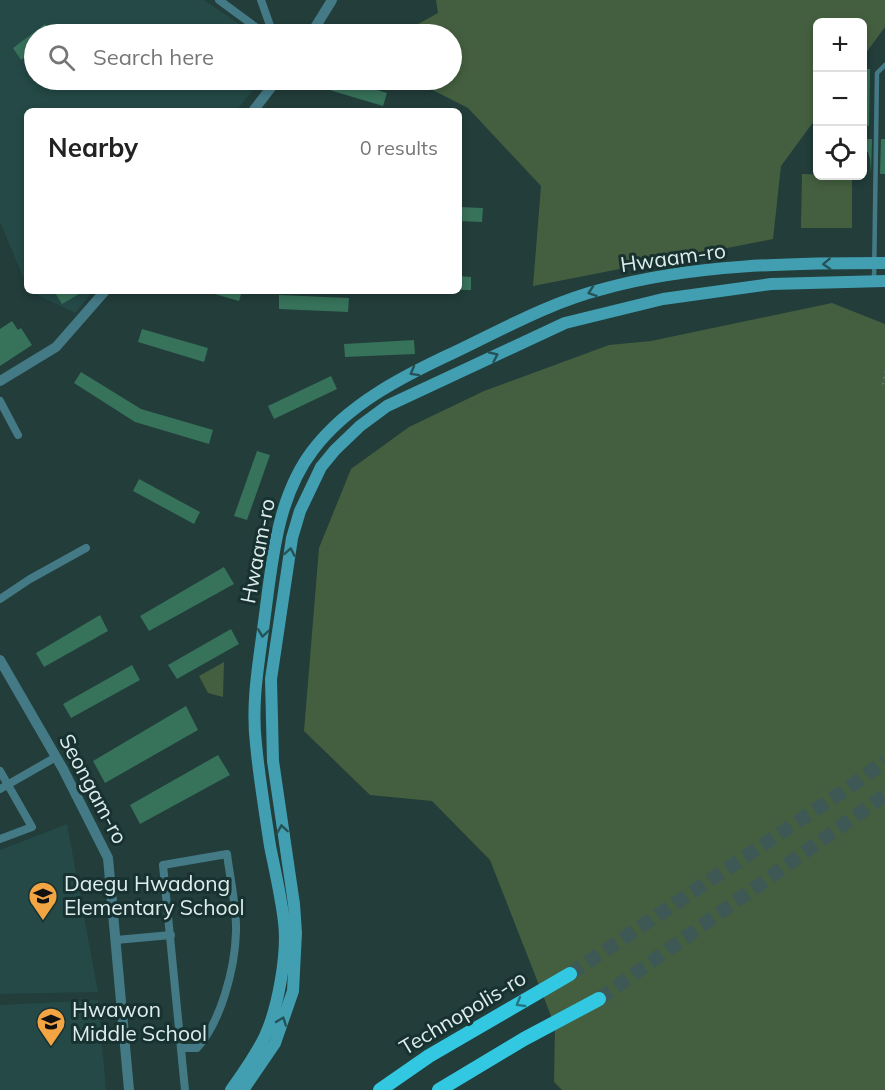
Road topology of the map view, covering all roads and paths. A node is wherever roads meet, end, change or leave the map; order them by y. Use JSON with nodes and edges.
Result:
{"nodes":[{"id":1,"x":219,"y":0,"type":"edge"},
{"id":2,"x":261,"y":0,"type":"edge"},
{"id":3,"x":332,"y":0,"type":"edge"},
{"id":4,"x":251,"y":24,"type":"edge"},
{"id":5,"x":269,"y":24,"type":"edge"},
{"id":6,"x":316,"y":24,"type":"edge"},
{"id":7,"x":885,"y":65,"type":"edge"},
{"id":8,"x":269,"y":90,"type":"edge"},
{"id":9,"x":255,"y":108,"type":"edge"},
{"id":10,"x":880,"y":263,"type":"edge"},
{"id":11,"x":880,"y":281,"type":"edge"},
{"id":12,"x":102,"y":294,"type":"edge"},
{"id":13,"x":885,"y":371,"type":"edge"},
{"id":14,"x":0,"y":381,"type":"edge"},
{"id":15,"x":885,"y":387,"type":"edge"},
{"id":16,"x":0,"y":400,"type":"edge"},
{"id":17,"x":18,"y":435,"type":"dead end"},
{"id":18,"x":86,"y":548,"type":"dead end"},
{"id":19,"x":0,"y":599,"type":"edge"},
{"id":20,"x":0,"y":660,"type":"edge"},
{"id":21,"x":56,"y":757,"type":"junction"},
{"id":22,"x":0,"y":771,"type":"edge"},
{"id":23,"x":4,"y":787,"type":"edge"},
{"id":24,"x":0,"y":839,"type":"edge"},
{"id":25,"x":171,"y":935,"type":"junction"},
{"id":26,"x":116,"y":940,"type":"junction"},
{"id":27,"x":570,"y":974,"type":"tunnel mouth"},
{"id":28,"x":599,"y":999,"type":"tunnel mouth"},
{"id":29,"x":182,"y":1048,"type":"junction"},
{"id":30,"x":129,"y":1090,"type":"edge"},
{"id":31,"x":185,"y":1090,"type":"edge"},
{"id":32,"x":231,"y":1090,"type":"edge"},
{"id":33,"x":243,"y":1090,"type":"edge"},
{"id":34,"x":380,"y":1090,"type":"edge"},
{"id":35,"x":440,"y":1090,"type":"edge"}],
"edges":[{"from":1,"to":4,"type":"street"},
{"from":2,"to":5,"type":"street"},
{"from":3,"to":6,"type":"street"},
{"from":7,"to":10,"type":"lane"},
{"from":8,"to":9,"type":"street"},
{"from":10,"to":11,"type":"lane"},
{"from":10,"to":32,"type":"main road","name":"Hwaam-ro","one_way":true},
{"from":33,"to":11,"type":"main road","name":"Hwaam-ro","one_way":true},
{"from":12,"to":14,"type":"street"},
{"from":13,"to":15,"type":"path"},
{"from":16,"to":17,"type":"street"},
{"from":18,"to":19,"type":"street"},
{"from":20,"to":21,"type":"street","name":"Seongam-ro"},
{"from":21,"to":23,"type":"street"},
{"from":21,"to":26,"type":"street","name":"Seongam-ro"},
{"from":22,"to":23,"type":"street"},
{"from":23,"to":24,"type":"street"},
{"from":25,"to":26,"type":"street"},
{"from":25,"to":29,"type":"street"},
{"from":25,"to":29,"type":"street"},
{"from":26,"to":30,"type":"street","name":"Seongam-ro"},
{"from":27,"to":34,"type":"highway","name":"Technopolis-ro","one_way":true},
{"from":28,"to":35,"type":"highway"},
{"from":29,"to":31,"type":"street"}]}
